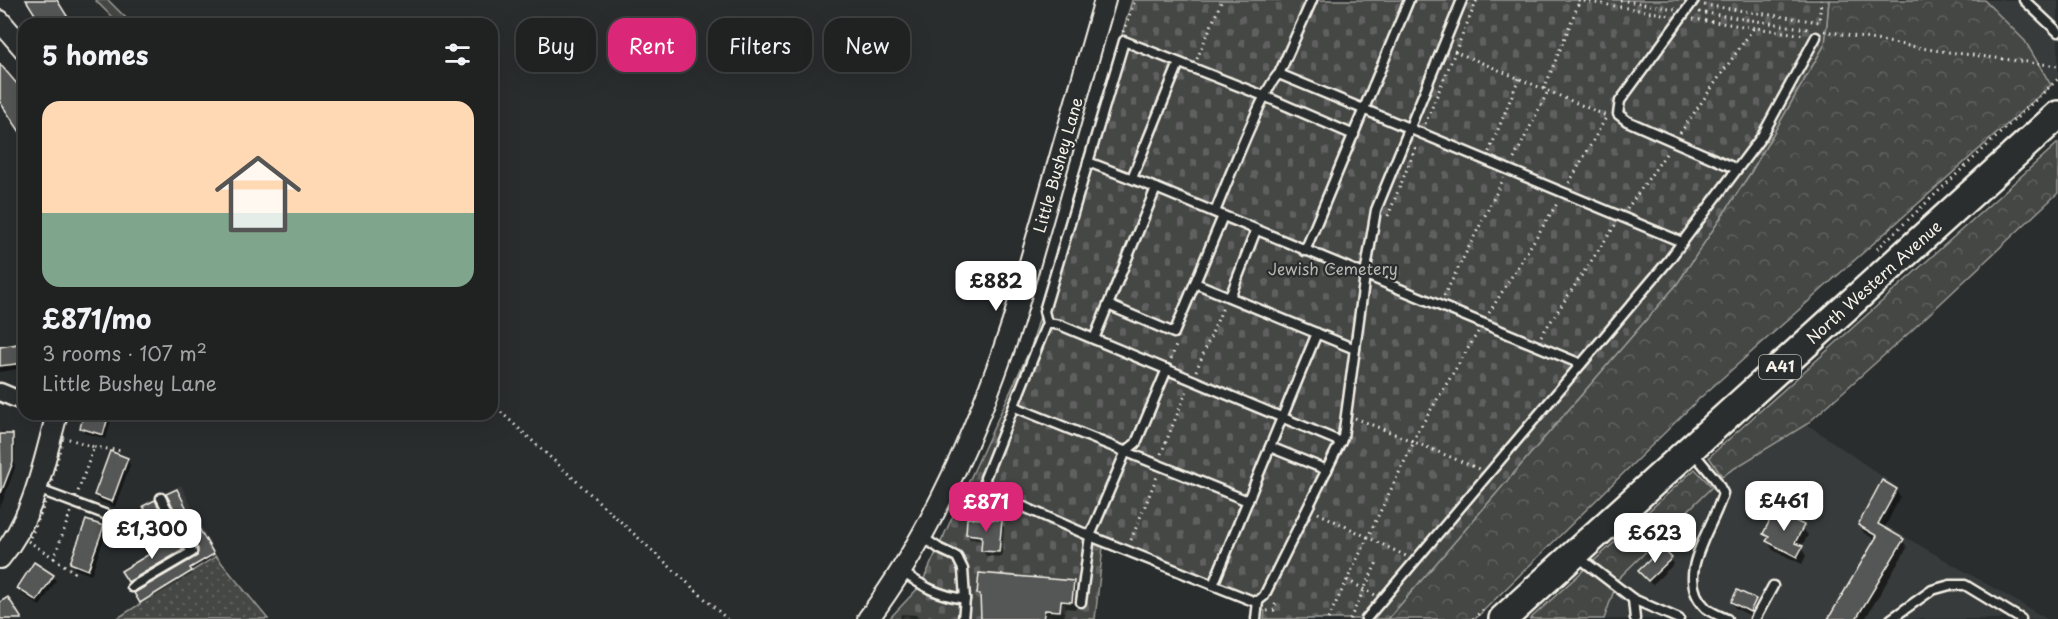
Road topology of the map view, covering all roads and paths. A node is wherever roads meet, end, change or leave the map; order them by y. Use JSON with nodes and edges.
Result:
{"nodes":[{"id":1,"x":1105,"y":0,"type":"edge"},
{"id":2,"x":1135,"y":0,"type":"edge"},
{"id":3,"x":1222,"y":0,"type":"edge"},
{"id":4,"x":1312,"y":0,"type":"edge"},
{"id":5,"x":1409,"y":0,"type":"edge"},
{"id":6,"x":1462,"y":0,"type":"edge"},
{"id":7,"x":1579,"y":0,"type":"edge"},
{"id":8,"x":1620,"y":0,"type":"edge"},
{"id":9,"x":1821,"y":0,"type":"edge"},
{"id":10,"x":2024,"y":0,"type":"edge"},
{"id":11,"x":1689,"y":8,"type":"edge"},
{"id":12,"x":0,"y":21,"type":"edge"},
{"id":13,"x":1755,"y":26,"type":"junction"},
{"id":14,"x":2058,"y":32,"type":"edge"},
{"id":15,"x":1816,"y":37,"type":"joint"},
{"id":16,"x":1124,"y":41,"type":"junction"},
{"id":17,"x":18,"y":42,"type":"edge"},
{"id":18,"x":1443,"y":46,"type":"junction"},
{"id":19,"x":1179,"y":63,"type":"junction"},
{"id":20,"x":2058,"y":66,"type":"edge"},
{"id":21,"x":1194,"y":68,"type":"junction"},
{"id":22,"x":1279,"y":74,"type":"junction"},
{"id":23,"x":1519,"y":78,"type":"junction"},
{"id":24,"x":1546,"y":90,"type":"junction"},
{"id":25,"x":1264,"y":96,"type":"junction"},
{"id":26,"x":1365,"y":110,"type":"junction"},
{"id":27,"x":1618,"y":114,"type":"junction"},
{"id":28,"x":2058,"y":115,"type":"edge"},
{"id":29,"x":1607,"y":116,"type":"junction"},
{"id":30,"x":1409,"y":128,"type":"junction"},
{"id":31,"x":1354,"y":135,"type":"junction"},
{"id":32,"x":1675,"y":141,"type":"junction"},
{"id":33,"x":1486,"y":160,"type":"junction"},
{"id":34,"x":1088,"y":162,"type":"junction"},
{"id":35,"x":1737,"y":169,"type":"junction"},
{"id":36,"x":1508,"y":170,"type":"junction"},
{"id":37,"x":1132,"y":178,"type":"junction"},
{"id":38,"x":1156,"y":188,"type":"junction"},
{"id":39,"x":1563,"y":193,"type":"junction"},
{"id":40,"x":1219,"y":214,"type":"junction"},
{"id":41,"x":1621,"y":217,"type":"junction"},
{"id":42,"x":1256,"y":230,"type":"junction"},
{"id":43,"x":1682,"y":242,"type":"junction"},
{"id":44,"x":1305,"y":251,"type":"junction"},
{"id":45,"x":1365,"y":275,"type":"junction"},
{"id":46,"x":1195,"y":283,"type":"junction"},
{"id":47,"x":1230,"y":297,"type":"junction"},
{"id":48,"x":1108,"y":305,"type":"junction"},
{"id":49,"x":1440,"y":305,"type":"junction"},
{"id":50,"x":1047,"y":323,"type":"junction"},
{"id":51,"x":1483,"y":323,"type":"junction"},
{"id":52,"x":1174,"y":333,"type":"junction"},
{"id":53,"x":1317,"y":333,"type":"junction"},
{"id":54,"x":1094,"y":339,"type":"junction"},
{"id":55,"x":1535,"y":345,"type":"junction"},
{"id":56,"x":1355,"y":349,"type":"junction"},
{"id":57,"x":1581,"y":364,"type":"junction"},
{"id":58,"x":1167,"y":369,"type":"junction"},
{"id":59,"x":0,"y":392,"type":"edge"},
{"id":60,"x":18,"y":400,"type":"edge"},
{"id":61,"x":1015,"y":407,"type":"junction"},
{"id":62,"x":498,"y":409,"type":"edge"},
{"id":63,"x":1346,"y":414,"type":"junction"},
{"id":64,"x":1282,"y":418,"type":"junction"},
{"id":65,"x":55,"y":420,"type":"edge"},
{"id":66,"x":1413,"y":441,"type":"junction"},
{"id":67,"x":1341,"y":442,"type":"junction"},
{"id":68,"x":94,"y":447,"type":"dead end"},
{"id":69,"x":1270,"y":447,"type":"junction"},
{"id":70,"x":1689,"y":449,"type":"junction"},
{"id":71,"x":122,"y":451,"type":"dead end"},
{"id":72,"x":1126,"y":451,"type":"junction"},
{"id":73,"x":1162,"y":466,"type":"junction"},
{"id":74,"x":1327,"y":470,"type":"junction"},
{"id":75,"x":1490,"y":474,"type":"junction"},
{"id":76,"x":36,"y":489,"type":"junction"},
{"id":77,"x":161,"y":498,"type":"dead end"},
{"id":78,"x":1248,"y":501,"type":"junction"},
{"id":79,"x":1307,"y":509,"type":"junction"},
{"id":80,"x":177,"y":528,"type":"junction"},
{"id":81,"x":920,"y":536,"type":"junction"},
{"id":82,"x":1090,"y":536,"type":"junction"},
{"id":83,"x":1368,"y":537,"type":"junction"},
{"id":84,"x":1127,"y":550,"type":"junction"},
{"id":85,"x":1574,"y":554,"type":"junction"},
{"id":86,"x":0,"y":558,"type":"edge"},
{"id":87,"x":54,"y":558,"type":"dead end"},
{"id":88,"x":1415,"y":561,"type":"junction"},
{"id":89,"x":1377,"y":562,"type":"dead end"},
{"id":90,"x":900,"y":570,"type":"junction"},
{"id":91,"x":78,"y":575,"type":"dead end"},
{"id":92,"x":1347,"y":580,"type":"junction"},
{"id":93,"x":1213,"y":585,"type":"junction"},
{"id":94,"x":1773,"y":586,"type":"dead end"},
{"id":95,"x":132,"y":587,"type":"dead end"},
{"id":96,"x":1364,"y":589,"type":"junction"},
{"id":97,"x":965,"y":599,"type":"junction"},
{"id":98,"x":1383,"y":599,"type":"junction"},
{"id":99,"x":1633,"y":599,"type":"junction"},
{"id":100,"x":1258,"y":601,"type":"junction"},
{"id":101,"x":1081,"y":602,"type":"dead end"},
{"id":102,"x":727,"y":619,"type":"edge"},
{"id":103,"x":868,"y":619,"type":"edge"},
{"id":104,"x":963,"y":619,"type":"edge"},
{"id":105,"x":1256,"y":619,"type":"edge"},
{"id":106,"x":1328,"y":619,"type":"edge"},
{"id":107,"x":1350,"y":619,"type":"edge"},
{"id":108,"x":1366,"y":619,"type":"edge"},
{"id":109,"x":1503,"y":619,"type":"edge"},
{"id":110,"x":1635,"y":619,"type":"edge"},
{"id":111,"x":1679,"y":619,"type":"edge"},
{"id":112,"x":1727,"y":619,"type":"edge"},
{"id":113,"x":1755,"y":619,"type":"edge"},
{"id":114,"x":1891,"y":619,"type":"edge"},
{"id":115,"x":2021,"y":619,"type":"edge"}],
"edges":[{"from":1,"to":81,"type":"street","name":"Little Bushey Lane"},
{"from":2,"to":16,"type":"path"},
{"from":3,"to":21,"type":"path"},
{"from":4,"to":22,"type":"lane"},
{"from":5,"to":26,"type":"lane"},
{"from":6,"to":18,"type":"lane"},
{"from":7,"to":11,"type":"path"},
{"from":7,"to":24,"type":"path"},
{"from":8,"to":11,"type":"path"},
{"from":9,"to":11,"type":"path"},
{"from":10,"to":14,"type":"lane"},
{"from":11,"to":13,"type":"path"},
{"from":11,"to":20,"type":"path"},
{"from":11,"to":27,"type":"lane"},
{"from":12,"to":17,"type":"street"},
{"from":13,"to":15,"type":"path"},
{"from":13,"to":32,"type":"path"},
{"from":15,"to":35,"type":"lane"},
{"from":16,"to":19,"type":"lane"},
{"from":16,"to":34,"type":"lane"},
{"from":18,"to":23,"type":"path"},
{"from":18,"to":30,"type":"lane"},
{"from":19,"to":21,"type":"lane"},
{"from":19,"to":37,"type":"lane"},
{"from":21,"to":25,"type":"lane"},
{"from":22,"to":25,"type":"lane"},
{"from":22,"to":26,"type":"lane"},
{"from":23,"to":24,"type":"path"},
{"from":23,"to":33,"type":"path"},
{"from":24,"to":29,"type":"path"},
{"from":24,"to":36,"type":"path"},
{"from":25,"to":31,"type":"lane"},
{"from":25,"to":40,"type":"lane"},
{"from":26,"to":30,"type":"lane"},
{"from":26,"to":31,"type":"lane"},
{"from":27,"to":29,"type":"path"},
{"from":27,"to":32,"type":"lane"},
{"from":28,"to":70,"type":"highway","name":"North Western Avenue","number":"A41"},
{"from":29,"to":39,"type":"path"},
{"from":30,"to":33,"type":"lane"},
{"from":30,"to":45,"type":"lane"},
{"from":31,"to":44,"type":"lane"},
{"from":32,"to":35,"type":"lane"},
{"from":32,"to":41,"type":"path"},
{"from":33,"to":36,"type":"lane"},
{"from":34,"to":37,"type":"lane"},
{"from":34,"to":50,"type":"lane"},
{"from":35,"to":43,"type":"lane"},
{"from":36,"to":39,"type":"lane"},
{"from":36,"to":49,"type":"path"},
{"from":37,"to":38,"type":"lane"},
{"from":38,"to":40,"type":"lane"},
{"from":38,"to":48,"type":"lane"},
{"from":39,"to":41,"type":"lane"},
{"from":39,"to":51,"type":"path"},
{"from":40,"to":42,"type":"lane"},
{"from":40,"to":46,"type":"lane"},
{"from":41,"to":43,"type":"lane"},
{"from":41,"to":55,"type":"path"},
{"from":42,"to":44,"type":"lane"},
{"from":42,"to":47,"type":"lane"},
{"from":43,"to":57,"type":"lane"},
{"from":44,"to":45,"type":"lane"},
{"from":45,"to":49,"type":"lane"},
{"from":45,"to":56,"type":"lane"},
{"from":46,"to":47,"type":"lane"},
{"from":46,"to":52,"type":"lane"},
{"from":47,"to":53,"type":"lane"},
{"from":48,"to":52,"type":"lane"},
{"from":48,"to":54,"type":"lane"},
{"from":49,"to":51,"type":"lane"},
{"from":50,"to":54,"type":"lane"},
{"from":50,"to":61,"type":"lane"},
{"from":51,"to":55,"type":"lane"},
{"from":51,"to":66,"type":"path"},
{"from":52,"to":58,"type":"path"},
{"from":53,"to":56,"type":"lane"},
{"from":53,"to":64,"type":"lane"},
{"from":54,"to":58,"type":"lane"},
{"from":55,"to":57,"type":"lane"},
{"from":56,"to":63,"type":"lane"},
{"from":57,"to":75,"type":"lane"},
{"from":58,"to":64,"type":"lane"},
{"from":58,"to":72,"type":"lane"},
{"from":59,"to":60,"type":"street"},
{"from":61,"to":72,"type":"lane"},
{"from":61,"to":82,"type":"lane"},
{"from":62,"to":102,"type":"path"},
{"from":63,"to":66,"type":"path"},
{"from":63,"to":67,"type":"lane"},
{"from":64,"to":67,"type":"lane"},
{"from":64,"to":69,"type":"lane"},
{"from":65,"to":76,"type":"street"},
{"from":66,"to":75,"type":"path"},
{"from":66,"to":83,"type":"path"},
{"from":67,"to":74,"type":"lane"},
{"from":68,"to":71,"type":"path"},
{"from":69,"to":74,"type":"lane"},
{"from":69,"to":78,"type":"lane"},
{"from":70,"to":85,"type":"highway","name":"North Western Avenue","number":"A41"},
{"from":70,"to":112,"type":"lane"},
{"from":72,"to":73,"type":"lane"},
{"from":72,"to":82,"type":"lane"},
{"from":73,"to":78,"type":"lane"},
{"from":73,"to":84,"type":"path"},
{"from":74,"to":79,"type":"lane"},
{"from":75,"to":88,"type":"lane"},
{"from":76,"to":80,"type":"lane"},
{"from":76,"to":86,"type":"street"},
{"from":77,"to":80,"type":"lane"},
{"from":78,"to":93,"type":"lane"},
{"from":79,"to":83,"type":"path"},
{"from":79,"to":100,"type":"lane"},
{"from":80,"to":95,"type":"lane"},
{"from":81,"to":90,"type":"street","name":"Little Bushey Lane"},
{"from":81,"to":97,"type":"lane"},
{"from":82,"to":84,"type":"lane"},
{"from":82,"to":101,"type":"lane"},
{"from":83,"to":88,"type":"path"},
{"from":83,"to":92,"type":"path"},
{"from":84,"to":93,"type":"lane"},
{"from":85,"to":99,"type":"lane"},
{"from":85,"to":109,"type":"highway","name":"North Western Avenue","number":"A41"},
{"from":87,"to":91,"type":"path"},
{"from":88,"to":98,"type":"lane"},
{"from":89,"to":96,"type":"path"},
{"from":90,"to":97,"type":"lane"},
{"from":90,"to":103,"type":"street","name":"Little Bushey Lane"},
{"from":92,"to":96,"type":"path"},
{"from":92,"to":106,"type":"path"},
{"from":93,"to":100,"type":"lane"},
{"from":94,"to":113,"type":"lane"},
{"from":96,"to":98,"type":"path"},
{"from":96,"to":107,"type":"path"},
{"from":97,"to":104,"type":"lane"},
{"from":98,"to":108,"type":"lane"},
{"from":99,"to":110,"type":"lane"},
{"from":99,"to":111,"type":"lane"},
{"from":100,"to":105,"type":"lane"},
{"from":114,"to":115,"type":"lane"}]}
